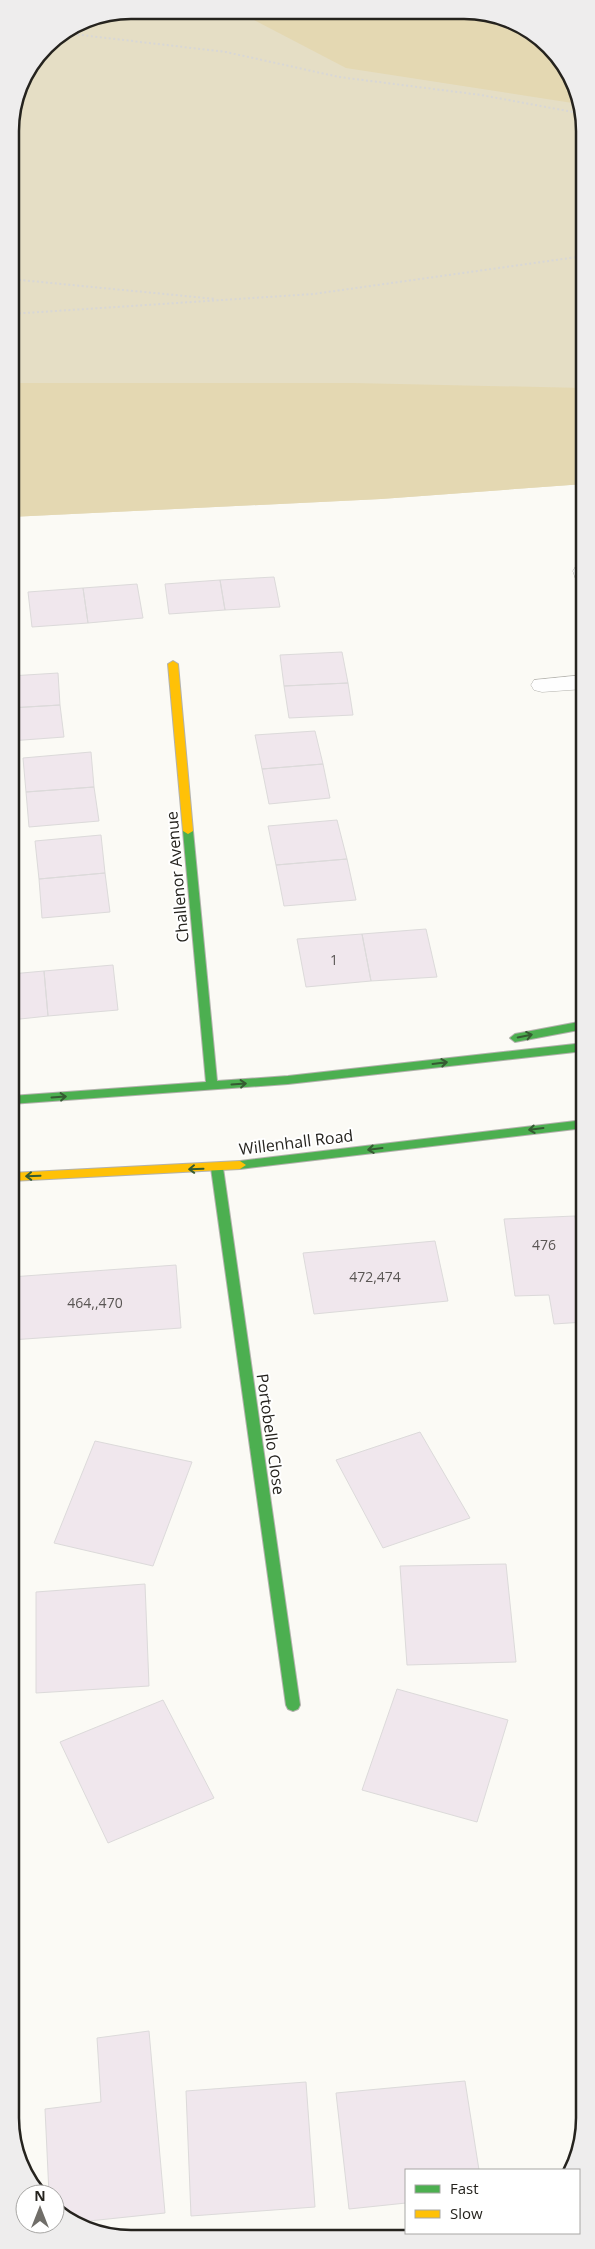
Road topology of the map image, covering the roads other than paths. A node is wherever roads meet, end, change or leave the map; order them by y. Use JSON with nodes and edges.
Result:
{"nodes":[{"id":1,"x":173,"y":664,"type":"dead end"},
{"id":2,"x":576,"y":683,"type":"edge"},
{"id":3,"x":542,"y":685,"type":"dead end"},
{"id":4,"x":576,"y":1026,"type":"edge"},
{"id":5,"x":508,"y":1039,"type":"dead end"},
{"id":6,"x":576,"y":1047,"type":"edge"},
{"id":7,"x":450,"y":1050,"type":"dead end"},
{"id":8,"x":288,"y":1080,"type":"junction"},
{"id":9,"x":212,"y":1086,"type":"junction"},
{"id":10,"x":19,"y":1099,"type":"edge"},
{"id":11,"x":576,"y":1125,"type":"edge"},
{"id":12,"x":217,"y":1168,"type":"junction"},
{"id":13,"x":19,"y":1177,"type":"edge"},
{"id":14,"x":293,"y":1705,"type":"dead end"}],
"edges":[{"from":1,"to":9,"type":"main road","name":"Challenor Avenue"},
{"from":2,"to":3,"type":"lane"},
{"from":5,"to":4,"type":"main road","one_way":true},
{"from":8,"to":6,"type":"main road","one_way":true},
{"from":7,"to":8,"type":"main road"},
{"from":9,"to":8,"type":"main road","one_way":true},
{"from":10,"to":9,"type":"main road","one_way":true},
{"from":11,"to":12,"type":"main road","name":"Willenhall Road","one_way":true},
{"from":12,"to":13,"type":"main road","name":"Willenhall Road","one_way":true},
{"from":12,"to":14,"type":"main road","name":"Portobello Close"}]}
